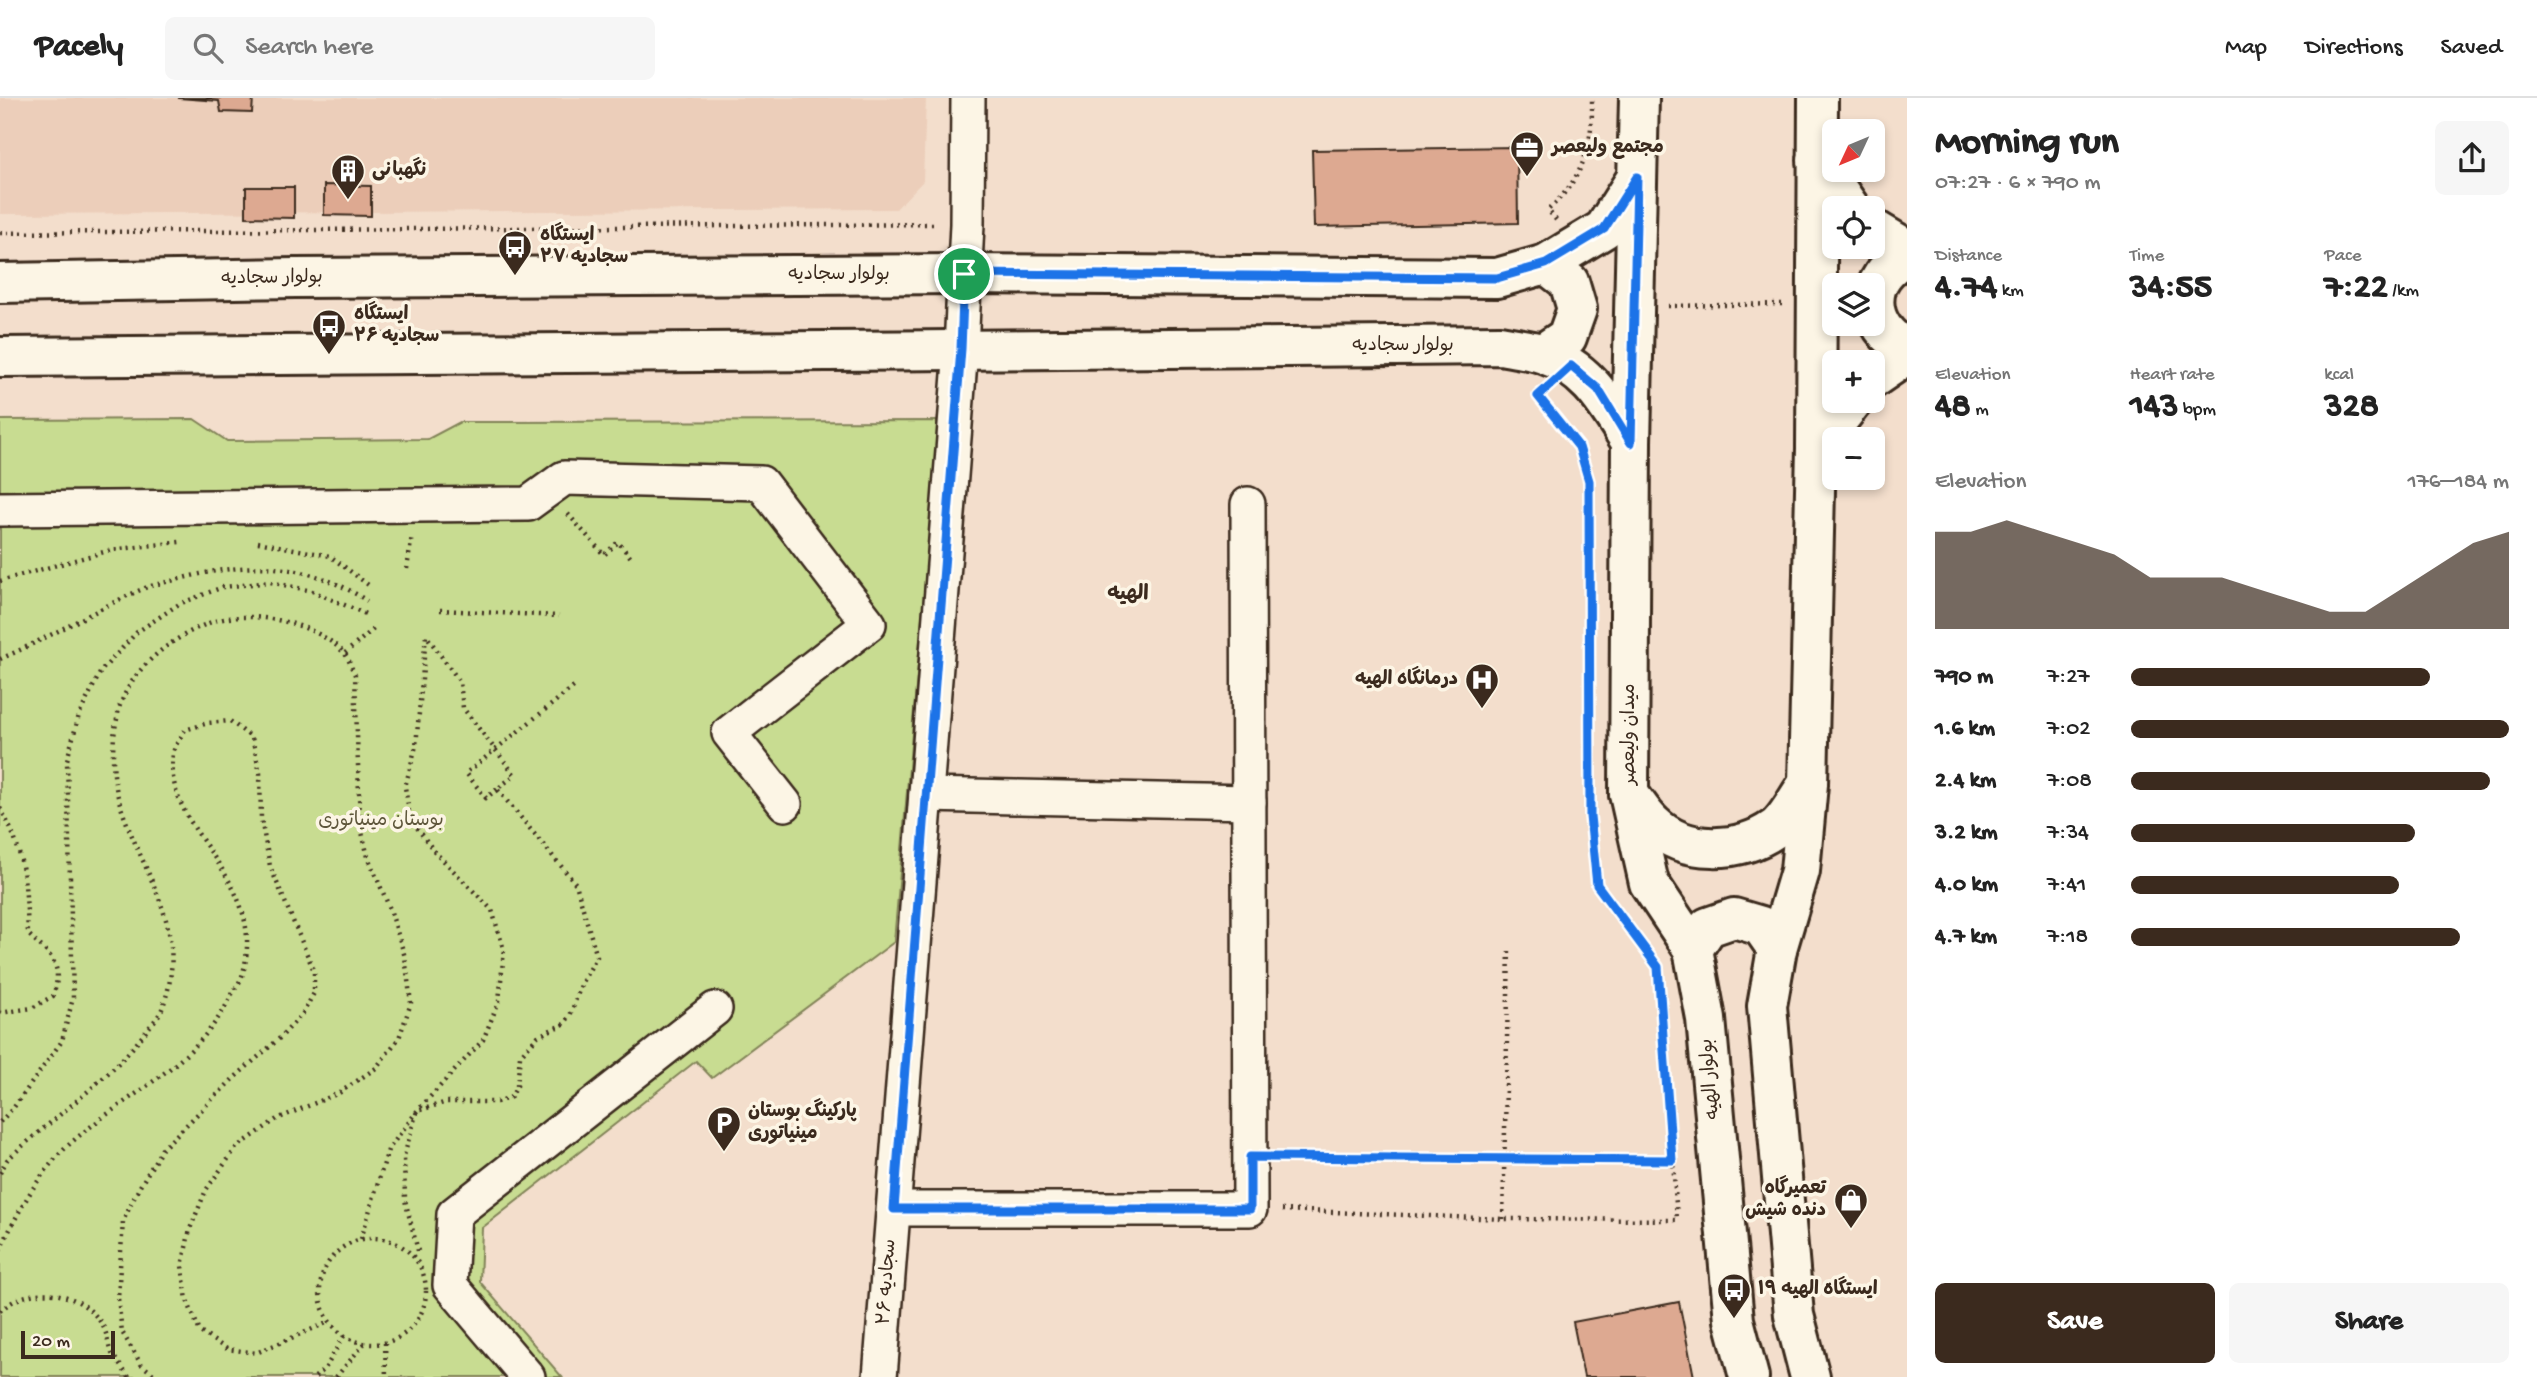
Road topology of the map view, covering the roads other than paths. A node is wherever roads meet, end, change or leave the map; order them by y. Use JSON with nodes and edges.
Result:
{"nodes":[{"id":1,"x":968,"y":98,"type":"edge"},
{"id":2,"x":1639,"y":98,"type":"edge"},
{"id":3,"x":1818,"y":98,"type":"edge"},
{"id":4,"x":1817,"y":160,"type":"junction"},
{"id":5,"x":1637,"y":177,"type":"junction"},
{"id":6,"x":1842,"y":196,"type":"edge"},
{"id":7,"x":1885,"y":236,"type":"edge"},
{"id":8,"x":1907,"y":249,"type":"edge"},
{"id":9,"x":1907,"y":257,"type":"edge"},
{"id":10,"x":1546,"y":264,"type":"junction"},
{"id":11,"x":964,"y":274,"type":"junction"},
{"id":12,"x":0,"y":284,"type":"edge"},
{"id":13,"x":1907,"y":348,"type":"edge"},
{"id":14,"x":961,"y":349,"type":"junction"},
{"id":15,"x":1907,"y":355,"type":"edge"},
{"id":16,"x":0,"y":357,"type":"edge"},
{"id":17,"x":1557,"y":360,"type":"junction"},
{"id":18,"x":1885,"y":370,"type":"edge"},
{"id":19,"x":1844,"y":413,"type":"edge"},
{"id":20,"x":1631,"y":443,"type":"junction"},
{"id":21,"x":1816,"y":448,"type":"junction"},
{"id":22,"x":1248,"y":503,"type":"dead end"},
{"id":23,"x":0,"y":509,"type":"edge"},
{"id":24,"x":1808,"y":784,"type":"junction"},
{"id":25,"x":926,"y":794,"type":"junction"},
{"id":26,"x":1629,"y":794,"type":"junction"},
{"id":27,"x":1249,"y":802,"type":"junction"},
{"id":28,"x":785,"y":804,"type":"dead end"},
{"id":29,"x":1693,"y":949,"type":"junction"},
{"id":30,"x":1777,"y":949,"type":"junction"},
{"id":31,"x":715,"y":1009,"type":"dead end"},
{"id":32,"x":894,"y":1209,"type":"junction"},
{"id":33,"x":528,"y":1377,"type":"edge"},
{"id":34,"x":880,"y":1377,"type":"edge"},
{"id":35,"x":1749,"y":1377,"type":"edge"},
{"id":36,"x":1810,"y":1377,"type":"edge"}],
"edges":[{"from":1,"to":11,"type":"street","name":"سجادیه ۲۶"},
{"from":2,"to":5,"type":"main road","name":"میدان ولیعصر"},
{"from":3,"to":4,"type":"main road"},
{"from":4,"to":6,"type":"main road"},
{"from":4,"to":21,"type":"main road"},
{"from":5,"to":10,"type":"main road","name":"بولوار سجادیه"},
{"from":5,"to":20,"type":"main road","name":"میدان ولیعصر"},
{"from":7,"to":8,"type":"main road"},
{"from":9,"to":13,"type":"main road"},
{"from":10,"to":11,"type":"main road","name":"بولوار سجادیه"},
{"from":10,"to":17,"type":"main road"},
{"from":11,"to":12,"type":"main road","name":"بولوار سجادیه"},
{"from":11,"to":14,"type":"street","name":"سجادیه ۲۶"},
{"from":14,"to":16,"type":"main road","name":"بولوار سجادیه"},
{"from":14,"to":17,"type":"main road","name":"بولوار سجادیه"},
{"from":14,"to":25,"type":"street","name":"سجادیه ۲۶"},
{"from":15,"to":18,"type":"main road"},
{"from":17,"to":20,"type":"main road"},
{"from":19,"to":21,"type":"main road"},
{"from":20,"to":26,"type":"main road","name":"میدان ولیعصر"},
{"from":21,"to":24,"type":"main road"},
{"from":22,"to":27,"type":"street"},
{"from":23,"to":28,"type":"street"},
{"from":24,"to":26,"type":"main road","name":"میدان ولیعصر"},
{"from":24,"to":30,"type":"main road"},
{"from":25,"to":27,"type":"street"},
{"from":25,"to":32,"type":"street","name":"سجادیه ۲۶"},
{"from":26,"to":29,"type":"main road","name":"بولوار الهیه"},
{"from":27,"to":32,"type":"street"},
{"from":29,"to":30,"type":"main road"},
{"from":29,"to":35,"type":"main road","name":"بولوار الهیه"},
{"from":30,"to":36,"type":"main road"},
{"from":31,"to":33,"type":"street"},
{"from":32,"to":34,"type":"street","name":"سجادیه ۲۶"}]}
